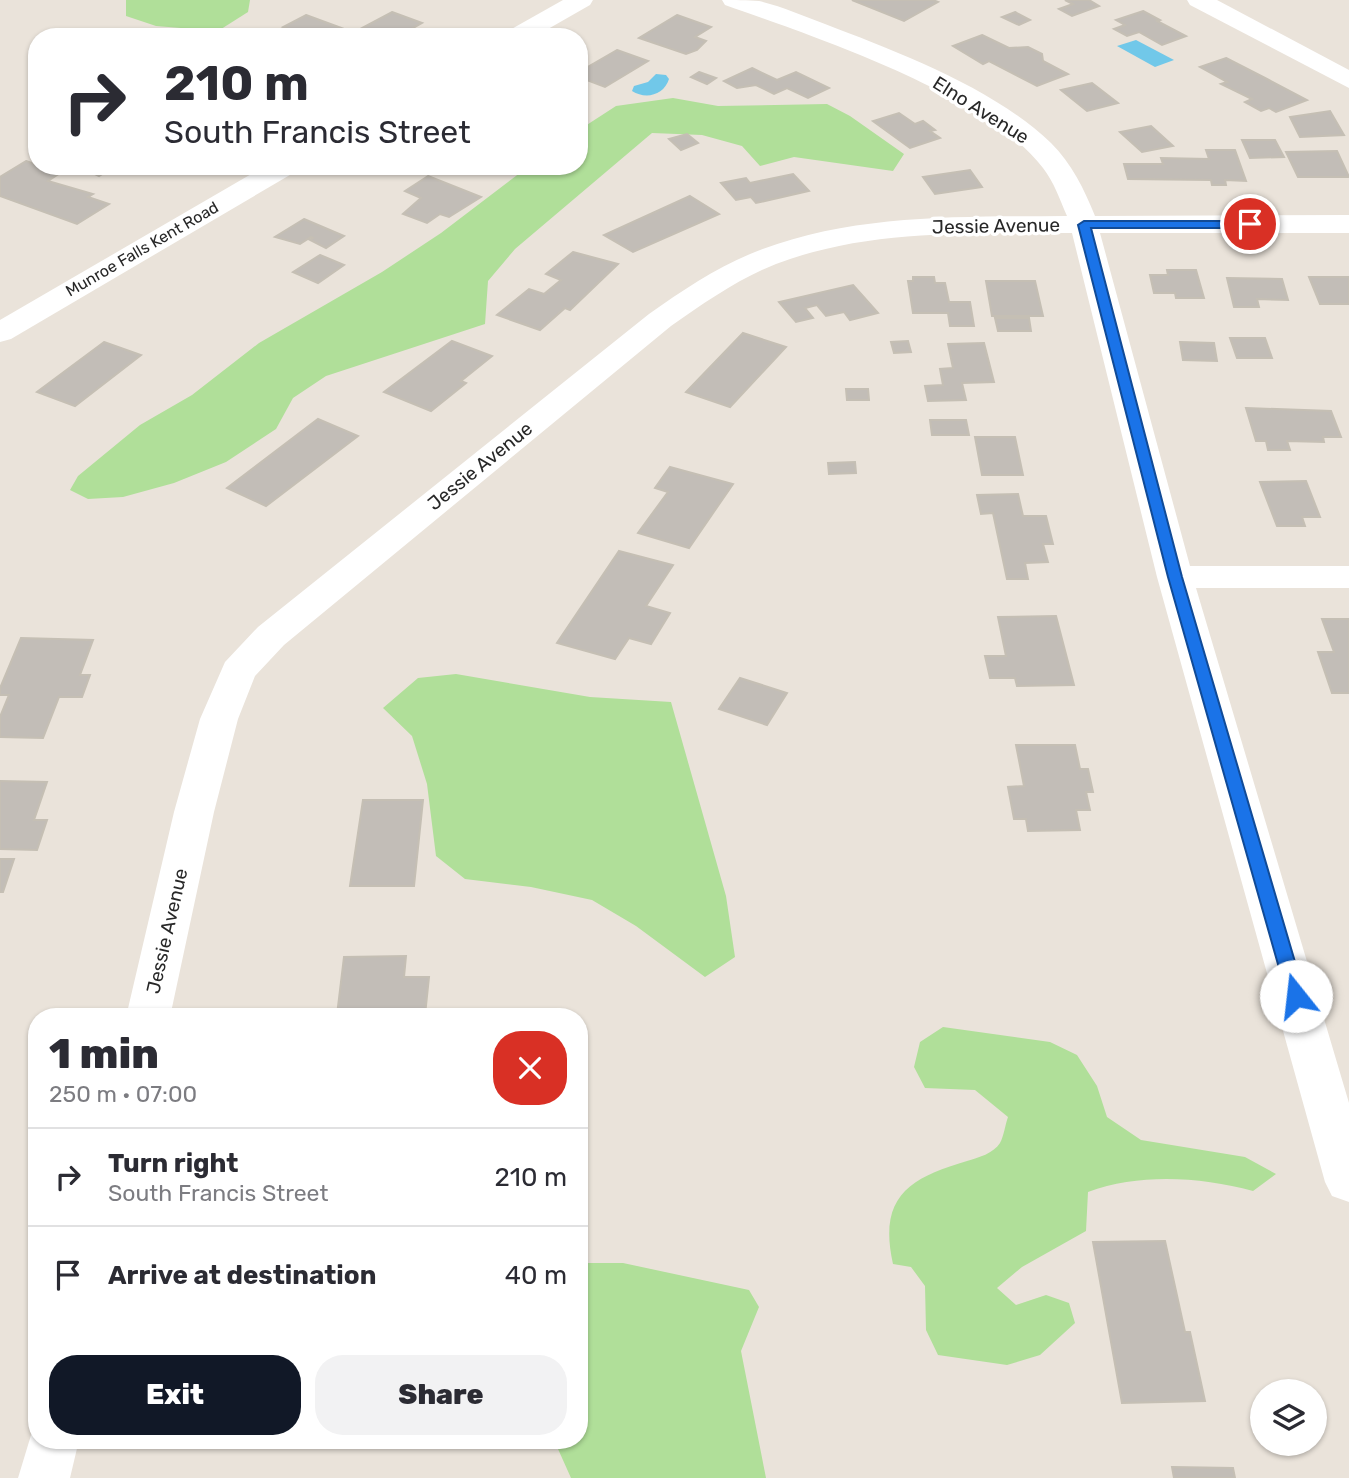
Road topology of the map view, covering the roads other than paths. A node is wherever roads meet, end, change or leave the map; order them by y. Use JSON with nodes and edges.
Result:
{"nodes":[{"id":1,"x":581,"y":0,"type":"edge"},
{"id":2,"x":734,"y":0,"type":"edge"},
{"id":3,"x":1199,"y":0,"type":"edge"},
{"id":4,"x":531,"y":28,"type":"edge"},
{"id":5,"x":1349,"y":80,"type":"edge"},
{"id":6,"x":270,"y":175,"type":"edge"},
{"id":7,"x":1349,"y":224,"type":"edge"},
{"id":8,"x":1084,"y":225,"type":"junction"},
{"id":9,"x":0,"y":333,"type":"edge"},
{"id":10,"x":1175,"y":577,"type":"junction"},
{"id":11,"x":1349,"y":577,"type":"edge"},
{"id":12,"x":150,"y":1008,"type":"edge"},
{"id":13,"x":1349,"y":1182,"type":"edge"},
{"id":14,"x":50,"y":1449,"type":"edge"},
{"id":15,"x":44,"y":1478,"type":"edge"}],
"edges":[{"from":1,"to":4,"type":"street"},
{"from":2,"to":8,"type":"street","name":"Elno Avenue"},
{"from":3,"to":5,"type":"street"},
{"from":6,"to":9,"type":"street","name":"Munroe Falls Kent Road"},
{"from":7,"to":8,"type":"street","name":"Jessie Avenue"},
{"from":8,"to":10,"type":"street","name":"Elno Avenue"},
{"from":8,"to":12,"type":"street","name":"Jessie Avenue"},
{"from":10,"to":11,"type":"street"},
{"from":10,"to":13,"type":"street","name":"Elno Avenue"},
{"from":14,"to":15,"type":"street"}]}
